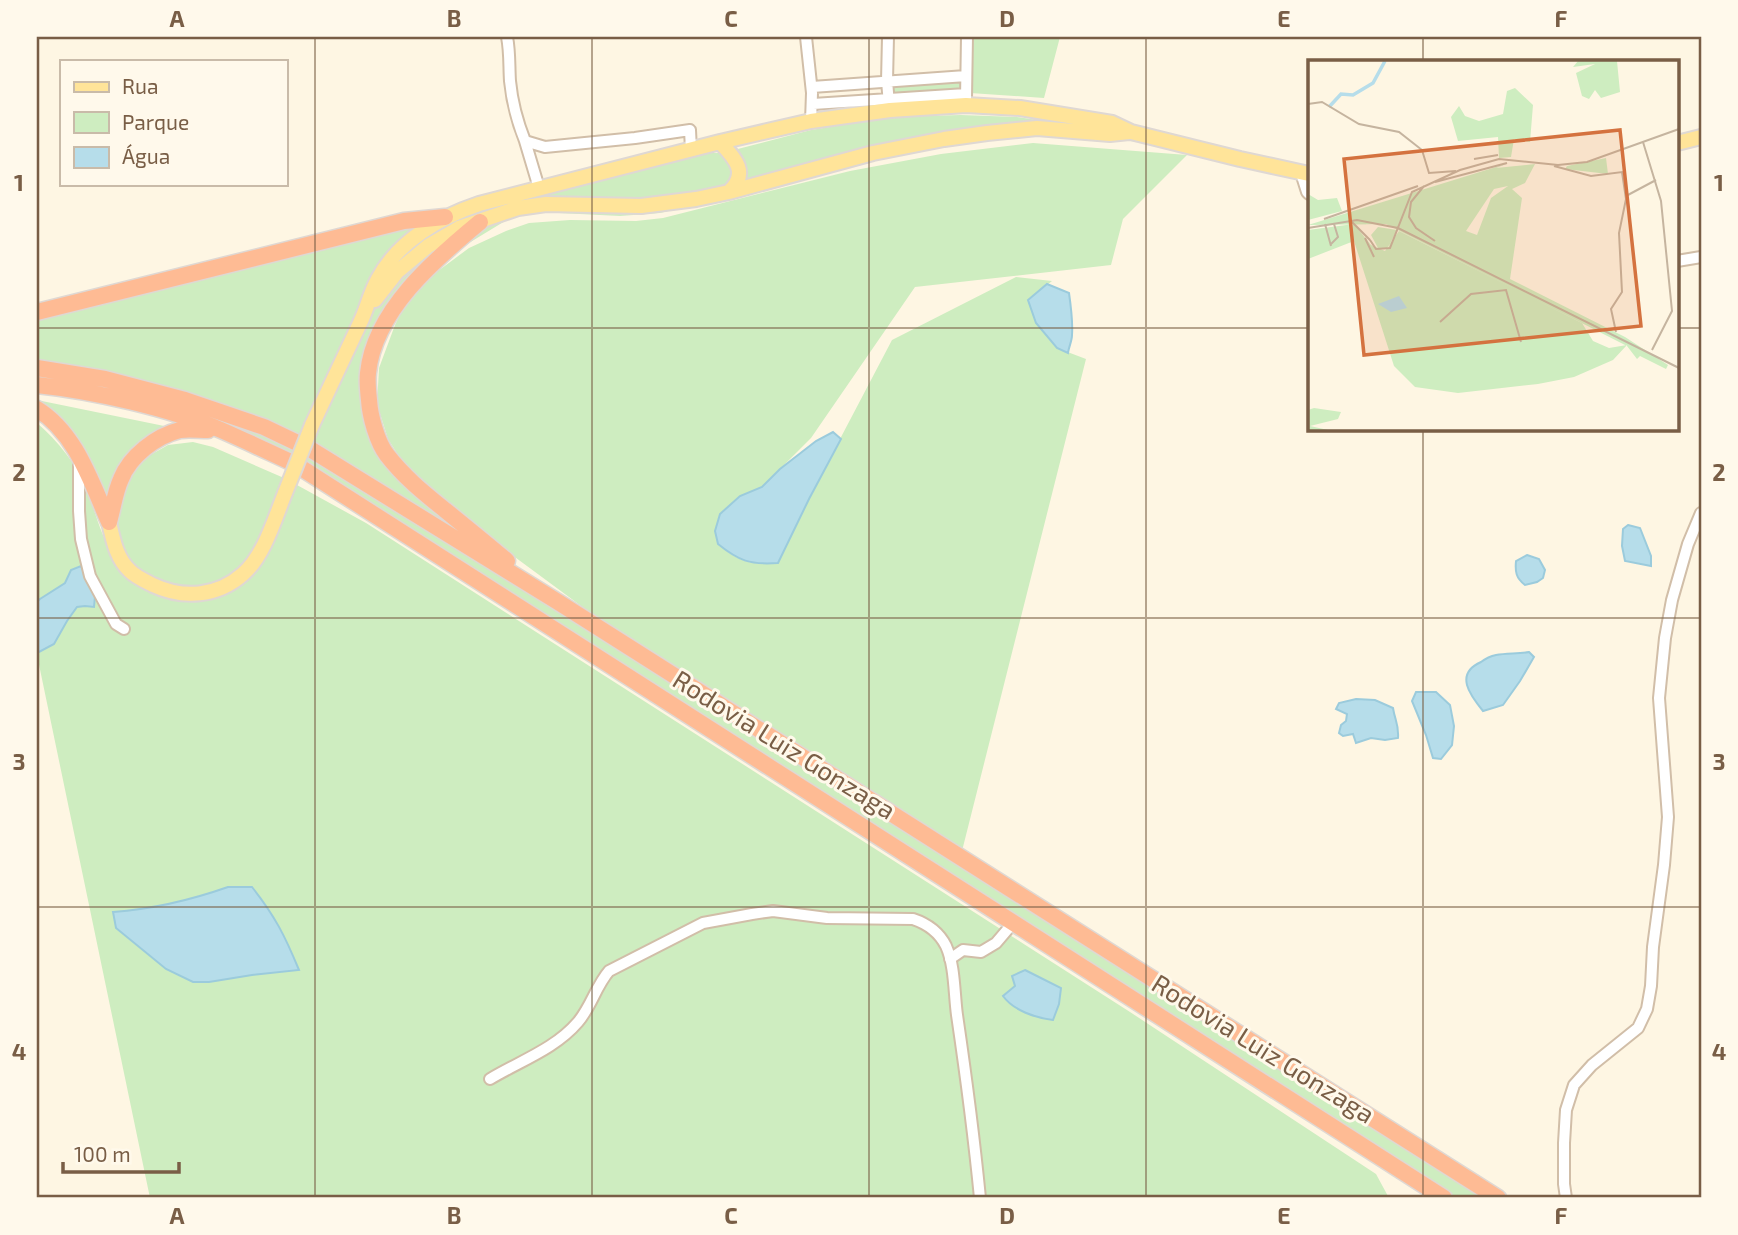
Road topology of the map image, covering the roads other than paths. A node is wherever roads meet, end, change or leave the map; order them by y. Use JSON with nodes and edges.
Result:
{"nodes":[{"id":1,"x":507,"y":37,"type":"edge"},
{"id":2,"x":806,"y":37,"type":"edge"},
{"id":3,"x":888,"y":37,"type":"edge"},
{"id":4,"x":967,"y":37,"type":"edge"},
{"id":5,"x":966,"y":76,"type":"junction"},
{"id":6,"x":887,"y":81,"type":"junction"},
{"id":7,"x":812,"y":86,"type":"junction"},
{"id":8,"x":966,"y":99,"type":"junction"},
{"id":9,"x":813,"y":104,"type":"junction"},
{"id":10,"x":889,"y":104,"type":"junction"},
{"id":11,"x":811,"y":121,"type":"junction"},
{"id":12,"x":1131,"y":132,"type":"junction"},
{"id":13,"x":1701,"y":137,"type":"edge"},
{"id":14,"x":525,"y":141,"type":"junction"},
{"id":15,"x":720,"y":142,"type":"junction"},
{"id":16,"x":1678,"y":143,"type":"edge"},
{"id":17,"x":691,"y":150,"type":"junction"},
{"id":18,"x":1305,"y":174,"type":"edge"},
{"id":19,"x":540,"y":188,"type":"junction"},
{"id":20,"x":729,"y":192,"type":"junction"},
{"id":21,"x":1308,"y":193,"type":"edge"},
{"id":22,"x":445,"y":216,"type":"junction"},
{"id":23,"x":480,"y":222,"type":"junction"},
{"id":24,"x":1701,"y":257,"type":"edge"},
{"id":25,"x":1678,"y":261,"type":"edge"},
{"id":26,"x":37,"y":312,"type":"edge"},
{"id":27,"x":365,"y":313,"type":"junction"},
{"id":28,"x":37,"y":368,"type":"edge"},
{"id":29,"x":37,"y":386,"type":"edge"},
{"id":30,"x":37,"y":409,"type":"edge"},
{"id":31,"x":220,"y":430,"type":"junction"},
{"id":32,"x":79,"y":457,"type":"junction"},
{"id":33,"x":1701,"y":513,"type":"edge"},
{"id":34,"x":109,"y":522,"type":"junction"},
{"id":35,"x":558,"y":602,"type":"junction"},
{"id":36,"x":124,"y":629,"type":"dead end"},
{"id":37,"x":1013,"y":923,"type":"junction"},
{"id":38,"x":950,"y":959,"type":"junction"},
{"id":39,"x":490,"y":1079,"type":"dead end"},
{"id":40,"x":980,"y":1198,"type":"edge"},
{"id":41,"x":1444,"y":1198,"type":"edge"},
{"id":42,"x":1498,"y":1198,"type":"edge"},
{"id":43,"x":1566,"y":1198,"type":"edge"}],
"edges":[{"from":1,"to":14,"type":"street"},
{"from":2,"to":7,"type":"street"},
{"from":3,"to":6,"type":"street"},
{"from":4,"to":5,"type":"street"},
{"from":5,"to":6,"type":"street"},
{"from":5,"to":8,"type":"street"},
{"from":6,"to":7,"type":"street"},
{"from":6,"to":10,"type":"street"},
{"from":7,"to":9,"type":"street"},
{"from":8,"to":10,"type":"main road"},
{"from":8,"to":12,"type":"main road"},
{"from":9,"to":10,"type":"street"},
{"from":9,"to":11,"type":"street"},
{"from":10,"to":11,"type":"main road"},
{"from":11,"to":15,"type":"main road"},
{"from":12,"to":18,"type":"main road"},
{"from":12,"to":20,"type":"main road"},
{"from":13,"to":16,"type":"main road"},
{"from":14,"to":17,"type":"street"},
{"from":14,"to":19,"type":"street"},
{"from":15,"to":17,"type":"main road"},
{"from":15,"to":20,"type":"main road"},
{"from":17,"to":19,"type":"main road"},
{"from":18,"to":21,"type":"street"},
{"from":19,"to":22,"type":"main road"},
{"from":20,"to":23,"type":"main road"},
{"from":22,"to":26,"type":"highway"},
{"from":22,"to":27,"type":"main road"},
{"from":23,"to":27,"type":"main road"},
{"from":23,"to":35,"type":"highway"},
{"from":24,"to":25,"type":"street"},
{"from":27,"to":34,"type":"main road","bridge":true},
{"from":28,"to":35,"type":"highway","name":"Rodovia Luiz Gonzaga"},
{"from":29,"to":31,"type":"highway","name":"Rodovia Luiz Gonzaga"},
{"from":30,"to":32,"type":"highway"},
{"from":31,"to":34,"type":"highway"},
{"from":31,"to":37,"type":"highway","name":"Rodovia Luiz Gonzaga"},
{"from":32,"to":34,"type":"highway"},
{"from":32,"to":36,"type":"street"},
{"from":33,"to":43,"type":"street"},
{"from":35,"to":42,"type":"highway","name":"Rodovia Luiz Gonzaga"},
{"from":37,"to":38,"type":"street"},
{"from":37,"to":41,"type":"highway","name":"Rodovia Luiz Gonzaga"},
{"from":38,"to":39,"type":"street"},
{"from":38,"to":40,"type":"street"}]}
